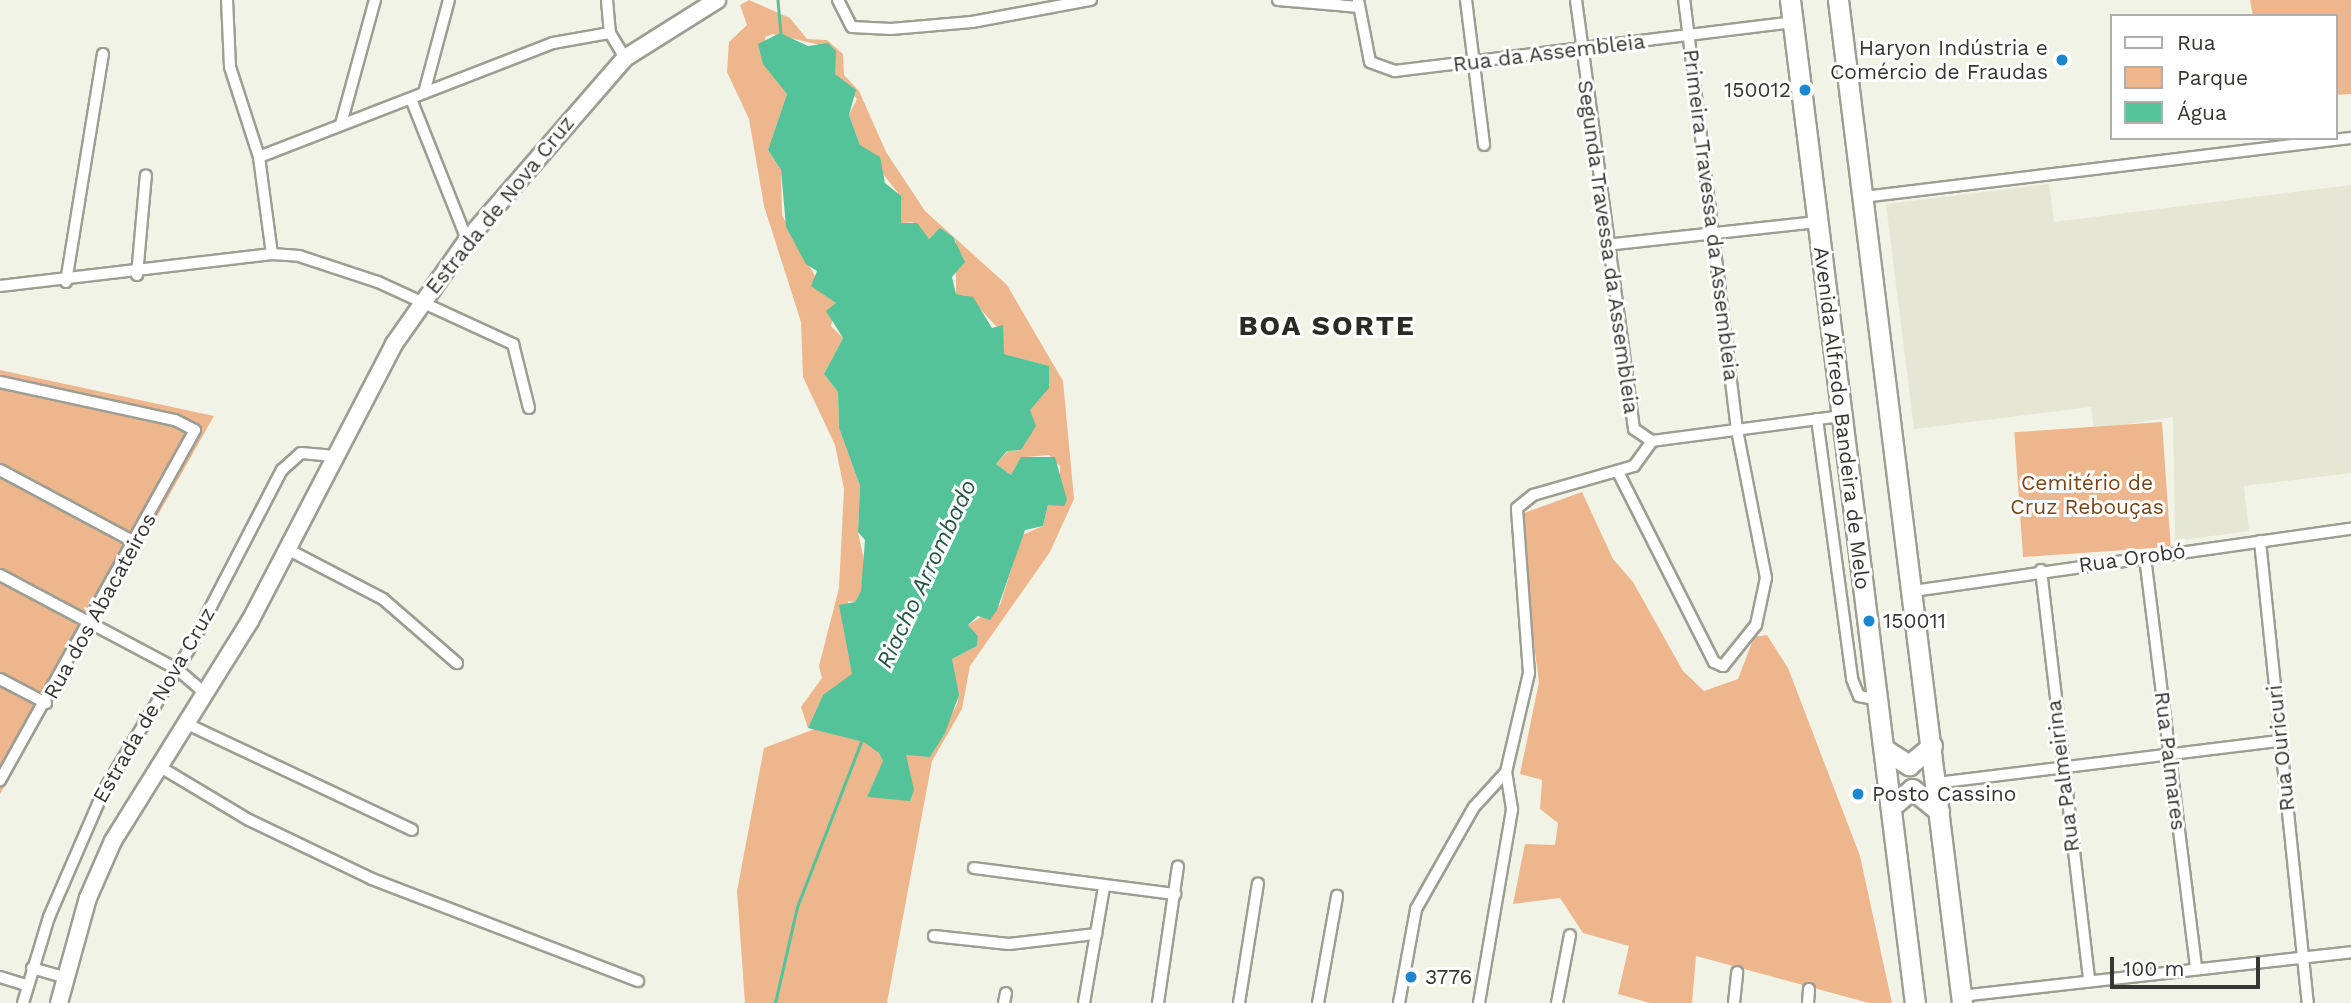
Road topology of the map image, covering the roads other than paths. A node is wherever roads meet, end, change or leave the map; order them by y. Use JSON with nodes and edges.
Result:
{"nodes":[{"id":1,"x":227,"y":0,"type":"edge"},
{"id":2,"x":375,"y":0,"type":"edge"},
{"id":3,"x":449,"y":0,"type":"edge"},
{"id":4,"x":607,"y":0,"type":"edge"},
{"id":5,"x":717,"y":0,"type":"edge"},
{"id":6,"x":838,"y":0,"type":"edge"},
{"id":7,"x":1091,"y":0,"type":"edge"},
{"id":8,"x":1278,"y":0,"type":"edge"},
{"id":9,"x":1466,"y":0,"type":"edge"},
{"id":10,"x":1576,"y":0,"type":"edge"},
{"id":11,"x":1684,"y":0,"type":"edge"},
{"id":12,"x":1790,"y":0,"type":"edge"},
{"id":13,"x":1838,"y":0,"type":"edge"},
{"id":14,"x":1359,"y":4,"type":"edge"},
{"id":15,"x":1793,"y":22,"type":"junction"},
{"id":16,"x":610,"y":33,"type":"junction"},
{"id":17,"x":1688,"y":37,"type":"junction"},
{"id":18,"x":1582,"y":48,"type":"junction"},
{"id":19,"x":103,"y":54,"type":"dead end"},
{"id":20,"x":625,"y":58,"type":"junction"},
{"id":21,"x":1474,"y":61,"type":"junction"},
{"id":22,"x":424,"y":93,"type":"junction"},
{"id":23,"x":411,"y":99,"type":"junction"},
{"id":24,"x":341,"y":124,"type":"junction"},
{"id":25,"x":2334,"y":140,"type":"edge"},
{"id":26,"x":1485,"y":145,"type":"dead end"},
{"id":27,"x":259,"y":157,"type":"junction"},
{"id":28,"x":146,"y":175,"type":"dead end"},
{"id":29,"x":1863,"y":197,"type":"junction"},
{"id":30,"x":1817,"y":222,"type":"junction"},
{"id":31,"x":1712,"y":233,"type":"junction"},
{"id":32,"x":467,"y":240,"type":"junction"},
{"id":33,"x":1606,"y":245,"type":"junction"},
{"id":34,"x":272,"y":254,"type":"junction"},
{"id":35,"x":137,"y":275,"type":"junction"},
{"id":36,"x":66,"y":282,"type":"junction"},
{"id":37,"x":0,"y":286,"type":"edge"},
{"id":38,"x":420,"y":303,"type":"junction"},
{"id":39,"x":0,"y":382,"type":"edge"},
{"id":40,"x":530,"y":408,"type":"dead end"},
{"id":41,"x":1843,"y":416,"type":"junction"},
{"id":42,"x":1817,"y":419,"type":"junction"},
{"id":43,"x":1737,"y":430,"type":"junction"},
{"id":44,"x":1652,"y":442,"type":"junction"},
{"id":45,"x":335,"y":456,"type":"junction"},
{"id":46,"x":0,"y":470,"type":"edge"},
{"id":47,"x":1618,"y":472,"type":"junction"},
{"id":48,"x":2351,"y":529,"type":"edge"},
{"id":49,"x":2260,"y":541,"type":"junction"},
{"id":50,"x":136,"y":543,"type":"junction"},
{"id":51,"x":289,"y":550,"type":"junction"},
{"id":52,"x":2145,"y":557,"type":"junction"},
{"id":53,"x":2040,"y":570,"type":"junction"},
{"id":54,"x":0,"y":575,"type":"edge"},
{"id":55,"x":1913,"y":591,"type":"junction"},
{"id":56,"x":91,"y":623,"type":"junction"},
{"id":57,"x":457,"y":663,"type":"dead end"},
{"id":58,"x":177,"y":669,"type":"junction"},
{"id":59,"x":0,"y":679,"type":"edge"},
{"id":60,"x":205,"y":693,"type":"junction"},
{"id":61,"x":1878,"y":700,"type":"junction"},
{"id":62,"x":46,"y":703,"type":"junction"},
{"id":63,"x":184,"y":723,"type":"junction"},
{"id":64,"x":2280,"y":741,"type":"junction"},
{"id":65,"x":1932,"y":746,"type":"junction"},
{"id":66,"x":1884,"y":749,"type":"junction"},
{"id":67,"x":2169,"y":754,"type":"junction"},
{"id":68,"x":158,"y":765,"type":"junction"},
{"id":69,"x":2062,"y":767,"type":"junction"},
{"id":70,"x":1506,"y":772,"type":"junction"},
{"id":71,"x":0,"y":780,"type":"edge"},
{"id":72,"x":1936,"y":783,"type":"junction"},
{"id":73,"x":1892,"y":806,"type":"junction"},
{"id":74,"x":1939,"y":811,"type":"junction"},
{"id":75,"x":412,"y":830,"type":"dead end"},
{"id":76,"x":1178,"y":866,"type":"dead end"},
{"id":77,"x":974,"y":868,"type":"dead end"},
{"id":78,"x":1258,"y":883,"type":"dead end"},
{"id":79,"x":1104,"y":887,"type":"junction"},
{"id":80,"x":1175,"y":894,"type":"junction"},
{"id":81,"x":1337,"y":895,"type":"dead end"},
{"id":82,"x":1096,"y":934,"type":"junction"},
{"id":83,"x":1570,"y":935,"type":"dead end"},
{"id":84,"x":934,"y":936,"type":"dead end"},
{"id":85,"x":2351,"y":952,"type":"edge"},
{"id":86,"x":2304,"y":956,"type":"junction"},
{"id":87,"x":2196,"y":966,"type":"junction"},
{"id":88,"x":32,"y":968,"type":"junction"},
{"id":89,"x":1737,"y":972,"type":"dead end"},
{"id":90,"x":0,"y":977,"type":"edge"},
{"id":91,"x":64,"y":977,"type":"junction"},
{"id":92,"x":638,"y":981,"type":"dead end"},
{"id":93,"x":2089,"y":981,"type":"junction"},
{"id":94,"x":27,"y":985,"type":"junction"},
{"id":95,"x":1809,"y":989,"type":"dead end"},
{"id":96,"x":1962,"y":1000,"type":"edge"},
{"id":97,"x":23,"y":1003,"type":"edge"},
{"id":98,"x":59,"y":1003,"type":"edge"},
{"id":99,"x":1084,"y":1003,"type":"edge"},
{"id":100,"x":1158,"y":1003,"type":"edge"},
{"id":101,"x":1239,"y":1003,"type":"edge"},
{"id":102,"x":1318,"y":1003,"type":"edge"},
{"id":103,"x":1399,"y":1003,"type":"edge"},
{"id":104,"x":1479,"y":1003,"type":"edge"},
{"id":105,"x":1557,"y":1003,"type":"edge"},
{"id":106,"x":1734,"y":1003,"type":"edge"},
{"id":107,"x":1808,"y":1003,"type":"edge"},
{"id":108,"x":1915,"y":1003,"type":"edge"},
{"id":109,"x":2308,"y":1003,"type":"edge"}],
"edges":[{"from":1,"to":27,"type":"street"},
{"from":2,"to":24,"type":"street"},
{"from":3,"to":22,"type":"street"},
{"from":4,"to":16,"type":"street"},
{"from":5,"to":20,"type":"main road","name":"Estrada de Nova Cruz"},
{"from":6,"to":7,"type":"street"},
{"from":8,"to":14,"type":"street"},
{"from":9,"to":21,"type":"street"},
{"from":10,"to":18,"type":"street","name":"Segunda Travessa da Assembleia"},
{"from":11,"to":17,"type":"street","name":"Primeira Travessa da Assembleia"},
{"from":12,"to":15,"type":"highway","name":"Avenida Alfredo Bandeira de Melo"},
{"from":13,"to":29,"type":"highway"},
{"from":14,"to":21,"type":"street","name":"Rua da Assembleia"},
{"from":15,"to":17,"type":"street","name":"Rua da Assembleia"},
{"from":15,"to":30,"type":"highway","name":"Avenida Alfredo Bandeira de Melo"},
{"from":16,"to":20,"type":"street"},
{"from":16,"to":22,"type":"street"},
{"from":17,"to":18,"type":"street","name":"Rua da Assembleia"},
{"from":17,"to":31,"type":"street","name":"Primeira Travessa da Assembleia"},
{"from":18,"to":21,"type":"street","name":"Rua da Assembleia"},
{"from":18,"to":33,"type":"street","name":"Segunda Travessa da Assembleia"},
{"from":19,"to":36,"type":"street"},
{"from":20,"to":32,"type":"main road","name":"Estrada de Nova Cruz"},
{"from":21,"to":26,"type":"street"},
{"from":22,"to":23,"type":"street"},
{"from":23,"to":24,"type":"street"},
{"from":23,"to":32,"type":"street"},
{"from":24,"to":27,"type":"street"},
{"from":25,"to":29,"type":"street"},
{"from":27,"to":34,"type":"street"},
{"from":28,"to":35,"type":"street"},
{"from":29,"to":55,"type":"highway"},
{"from":30,"to":31,"type":"street"},
{"from":30,"to":41,"type":"highway","name":"Avenida Alfredo Bandeira de Melo"},
{"from":31,"to":33,"type":"street"},
{"from":31,"to":43,"type":"street","name":"Primeira Travessa da Assembleia"},
{"from":32,"to":38,"type":"main road","name":"Estrada de Nova Cruz"},
{"from":33,"to":44,"type":"street","name":"Segunda Travessa da Assembleia"},
{"from":34,"to":35,"type":"street"},
{"from":34,"to":38,"type":"street"},
{"from":35,"to":36,"type":"street"},
{"from":36,"to":37,"type":"street"},
{"from":38,"to":40,"type":"street"},
{"from":38,"to":45,"type":"main road","name":"Estrada de Nova Cruz"},
{"from":39,"to":50,"type":"street","name":"Rua dos Abacateiros"},
{"from":41,"to":42,"type":"street"},
{"from":41,"to":61,"type":"highway","name":"Avenida Alfredo Bandeira de Melo"},
{"from":42,"to":43,"type":"street"},
{"from":42,"to":61,"type":"street"},
{"from":43,"to":44,"type":"street"},
{"from":43,"to":47,"type":"street","name":"Primeira Travessa da Assembleia"},
{"from":44,"to":47,"type":"street"},
{"from":45,"to":51,"type":"main road","name":"Estrada de Nova Cruz"},
{"from":45,"to":58,"type":"street","name":"Estrada de Nova Cruz"},
{"from":46,"to":50,"type":"street"},
{"from":47,"to":70,"type":"street"},
{"from":48,"to":49,"type":"street","name":"Rua Orobó"},
{"from":49,"to":52,"type":"street","name":"Rua Orobó"},
{"from":49,"to":64,"type":"street","name":"Rua Ouricuri"},
{"from":50,"to":56,"type":"street","name":"Rua dos Abacateiros"},
{"from":51,"to":57,"type":"street"},
{"from":51,"to":60,"type":"main road","name":"Estrada de Nova Cruz"},
{"from":52,"to":53,"type":"street","name":"Rua Orobó"},
{"from":52,"to":67,"type":"street","name":"Rua Palmares"},
{"from":53,"to":55,"type":"street","name":"Rua Orobó"},
{"from":53,"to":69,"type":"street","name":"Rua Palmeirina"},
{"from":54,"to":56,"type":"street"},
{"from":55,"to":65,"type":"highway"},
{"from":56,"to":58,"type":"street"},
{"from":56,"to":62,"type":"street","name":"Rua dos Abacateiros"},
{"from":58,"to":60,"type":"street"},
{"from":58,"to":88,"type":"street","name":"Estrada de Nova Cruz"},
{"from":59,"to":62,"type":"street"},
{"from":60,"to":63,"type":"main road","name":"Estrada de Nova Cruz"},
{"from":61,"to":66,"type":"highway","name":"Avenida Alfredo Bandeira de Melo"},
{"from":62,"to":71,"type":"street","name":"Rua dos Abacateiros"},
{"from":63,"to":68,"type":"main road","name":"Estrada de Nova Cruz"},
{"from":63,"to":75,"type":"street"},
{"from":64,"to":67,"type":"street"},
{"from":64,"to":86,"type":"street","name":"Rua Ouricuri"},
{"from":65,"to":66,"type":"highway"},
{"from":65,"to":72,"type":"highway"},
{"from":66,"to":73,"type":"highway","name":"Avenida Alfredo Bandeira de Melo"},
{"from":67,"to":69,"type":"street"},
{"from":67,"to":87,"type":"street","name":"Rua Palmares"},
{"from":68,"to":91,"type":"main road","name":"Estrada de Nova Cruz"},
{"from":68,"to":92,"type":"street"},
{"from":69,"to":72,"type":"street"},
{"from":69,"to":93,"type":"street","name":"Rua Palmeirina"},
{"from":70,"to":103,"type":"street"},
{"from":70,"to":104,"type":"street"},
{"from":72,"to":74,"type":"highway"},
{"from":73,"to":74,"type":"highway"},
{"from":73,"to":108,"type":"highway","name":"Avenida Alfredo Bandeira de Melo"},
{"from":74,"to":96,"type":"highway"},
{"from":76,"to":80,"type":"street"},
{"from":77,"to":79,"type":"street"},
{"from":78,"to":101,"type":"street"},
{"from":79,"to":80,"type":"street"},
{"from":79,"to":82,"type":"street"},
{"from":80,"to":100,"type":"street"},
{"from":81,"to":102,"type":"street"},
{"from":82,"to":84,"type":"street"},
{"from":82,"to":99,"type":"street"},
{"from":83,"to":105,"type":"street"},
{"from":85,"to":86,"type":"street"},
{"from":86,"to":87,"type":"street"},
{"from":86,"to":109,"type":"street","name":"Rua Ouricuri"},
{"from":87,"to":93,"type":"street"},
{"from":88,"to":91,"type":"street"},
{"from":88,"to":94,"type":"street","name":"Estrada de Nova Cruz"},
{"from":89,"to":106,"type":"street"},
{"from":90,"to":94,"type":"street"},
{"from":91,"to":98,"type":"main road","name":"Estrada de Nova Cruz"},
{"from":93,"to":96,"type":"street"},
{"from":94,"to":97,"type":"street","name":"Estrada de Nova Cruz"},
{"from":95,"to":107,"type":"street"}]}
